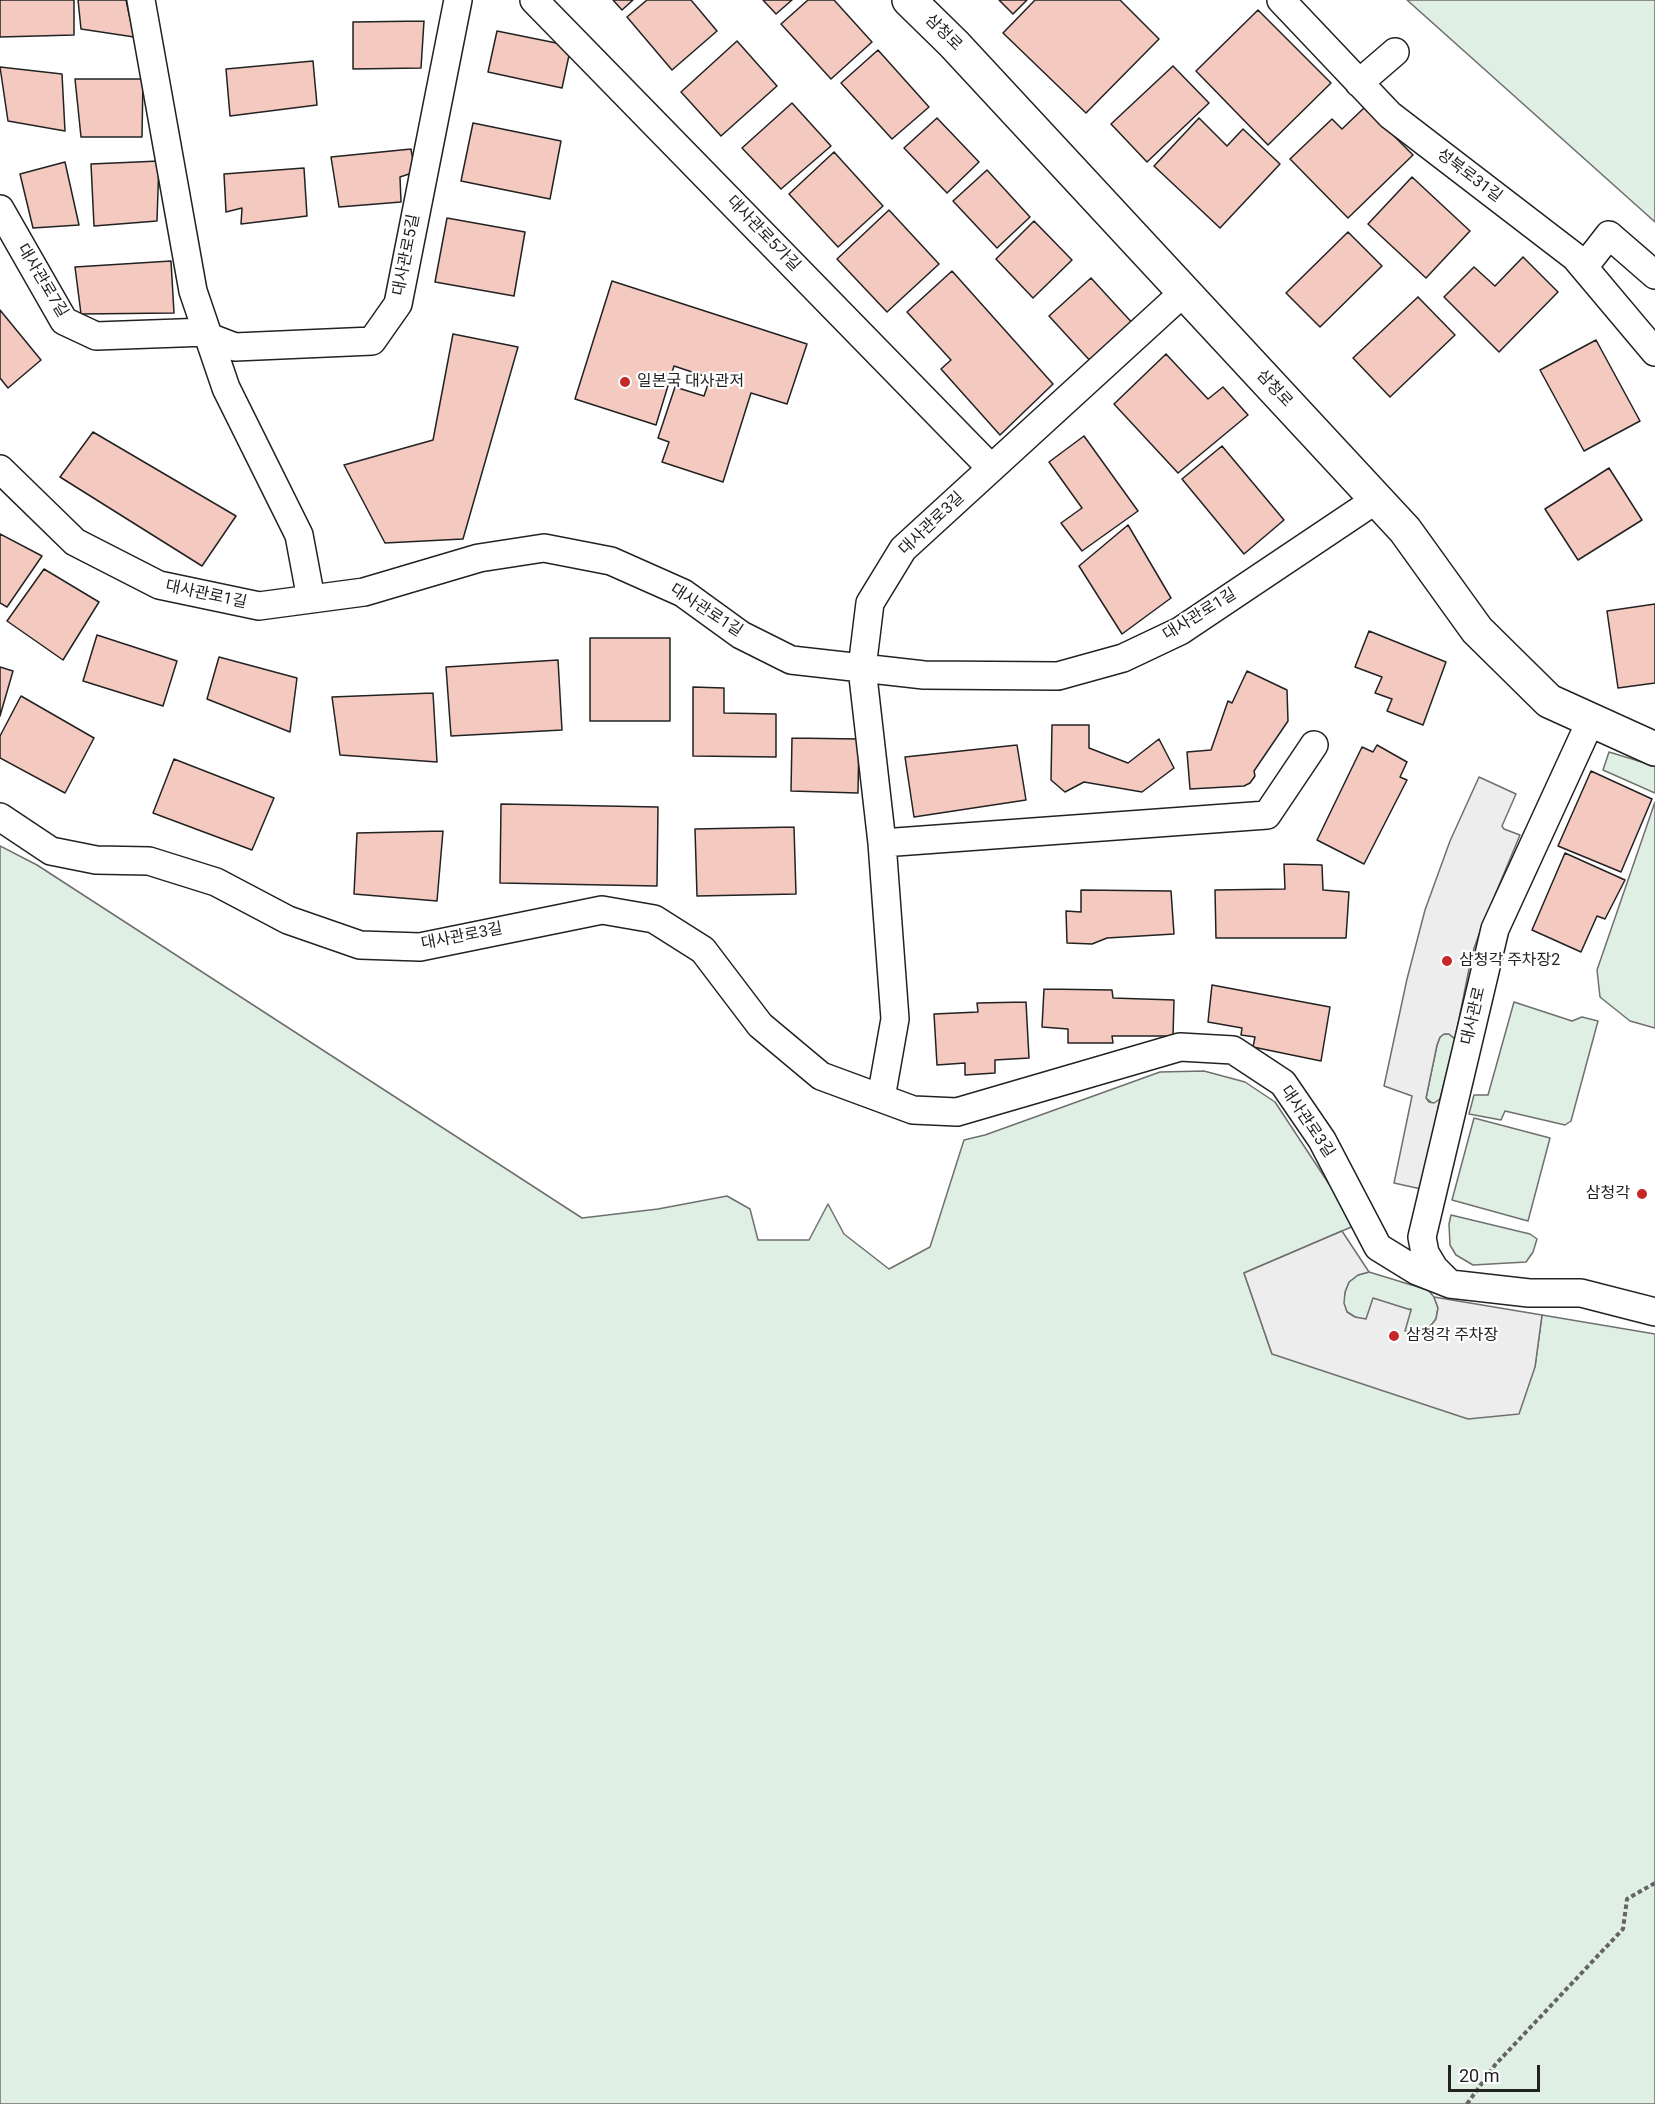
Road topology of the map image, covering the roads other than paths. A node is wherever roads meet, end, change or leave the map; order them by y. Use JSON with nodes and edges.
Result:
{"nodes":[{"id":1,"x":141,"y":0,"type":"edge"},
{"id":2,"x":458,"y":0,"type":"edge"},
{"id":3,"x":534,"y":0,"type":"edge"},
{"id":4,"x":909,"y":0,"type":"edge"},
{"id":5,"x":1281,"y":0,"type":"edge"},
{"id":6,"x":1395,"y":52,"type":"dead end"},
{"id":7,"x":1359,"y":83,"type":"junction"},
{"id":8,"x":0,"y":209,"type":"edge"},
{"id":9,"x":1584,"y":267,"type":"junction"},
{"id":10,"x":1655,"y":275,"type":"edge"},
{"id":11,"x":1184,"y":292,"type":"junction"},
{"id":12,"x":208,"y":334,"type":"junction"},
{"id":13,"x":1655,"y":352,"type":"edge"},
{"id":14,"x":991,"y":468,"type":"junction"},
{"id":15,"x":0,"y":469,"type":"edge"},
{"id":16,"x":1377,"y":499,"type":"junction"},
{"id":17,"x":311,"y":599,"type":"junction"},
{"id":18,"x":862,"y":668,"type":"junction"},
{"id":19,"x":1591,"y":720,"type":"junction"},
{"id":20,"x":1314,"y":745,"type":"dead end"},
{"id":21,"x":1655,"y":749,"type":"edge"},
{"id":22,"x":0,"y":817,"type":"edge"},
{"id":23,"x":882,"y":843,"type":"junction"},
{"id":24,"x":881,"y":1098,"type":"junction"},
{"id":25,"x":1450,"y":1284,"type":"junction"},
{"id":26,"x":1655,"y":1312,"type":"edge"}],
"edges":[{"from":1,"to":12,"type":"street"},
{"from":2,"to":12,"type":"street","name":"대사관로5길"},
{"from":3,"to":14,"type":"street","name":"대사관로5가길"},
{"from":4,"to":11,"type":"street","name":"삼청로"},
{"from":5,"to":7,"type":"street","name":"성북로31길"},
{"from":6,"to":7,"type":"street"},
{"from":7,"to":9,"type":"street","name":"성북로31길"},
{"from":8,"to":12,"type":"street","name":"대사관로7길"},
{"from":9,"to":10,"type":"street"},
{"from":9,"to":13,"type":"street","name":"성북로31길"},
{"from":11,"to":14,"type":"street","name":"대사관로3길"},
{"from":11,"to":16,"type":"street","name":"삼청로"},
{"from":12,"to":17,"type":"street"},
{"from":14,"to":18,"type":"street","name":"대사관로3길"},
{"from":15,"to":17,"type":"street","name":"대사관로1길"},
{"from":16,"to":18,"type":"street","name":"대사관로1길"},
{"from":16,"to":19,"type":"street","name":"삼청로"},
{"from":17,"to":18,"type":"street","name":"대사관로1길"},
{"from":18,"to":23,"type":"street","name":"대사관로3길"},
{"from":19,"to":21,"type":"street","name":"삼청로"},
{"from":19,"to":25,"type":"street","name":"대사관로"},
{"from":20,"to":23,"type":"street"},
{"from":22,"to":24,"type":"street","name":"대사관로3길"},
{"from":23,"to":24,"type":"street","name":"대사관로3길"},
{"from":24,"to":25,"type":"street","name":"대사관로3길"},
{"from":25,"to":26,"type":"street","name":"대사관로3길"}]}
